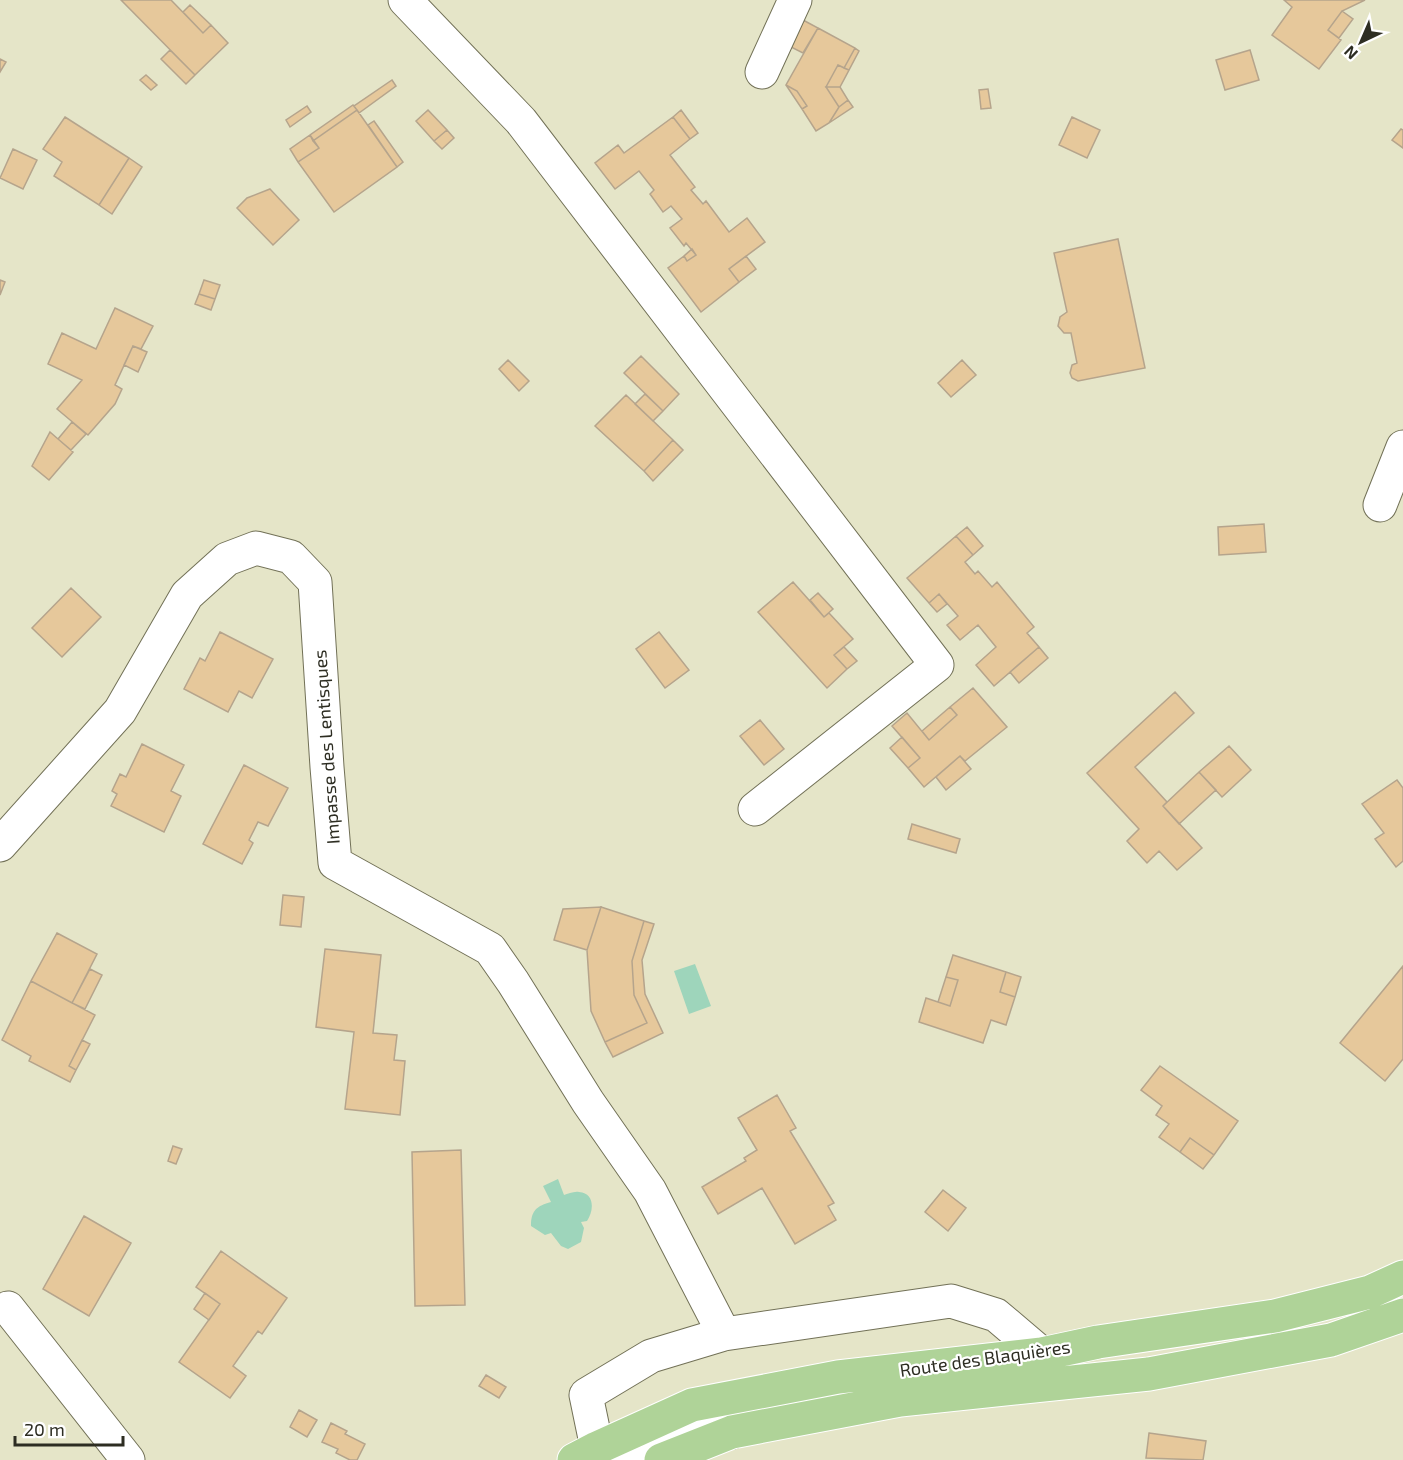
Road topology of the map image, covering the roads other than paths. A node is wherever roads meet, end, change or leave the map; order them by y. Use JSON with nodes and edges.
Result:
{"nodes":[{"id":1,"x":405,"y":0,"type":"edge"},
{"id":2,"x":795,"y":0,"type":"edge"},
{"id":3,"x":762,"y":72,"type":"dead end"},
{"id":4,"x":1403,"y":447,"type":"edge"},
{"id":5,"x":1380,"y":505,"type":"dead end"},
{"id":6,"x":755,"y":809,"type":"dead end"},
{"id":7,"x":0,"y":845,"type":"edge"},
{"id":8,"x":1403,"y":1277,"type":"edge"},
{"id":9,"x":8,"y":1308,"type":"dead end"},
{"id":10,"x":1403,"y":1315,"type":"edge"},
{"id":11,"x":724,"y":1334,"type":"junction"},
{"id":12,"x":1042,"y":1354,"type":"junction"},
{"id":13,"x":732,"y":1432,"type":"junction"},
{"id":14,"x":587,"y":1456,"type":"edge"},
{"id":15,"x":128,"y":1460,"type":"edge"},
{"id":16,"x":662,"y":1460,"type":"edge"}],
"edges":[{"from":1,"to":6,"type":"street"},
{"from":2,"to":3,"type":"street"},
{"from":4,"to":5,"type":"street"},
{"from":7,"to":11,"type":"street","name":"Impasse des Lentisques"},
{"from":8,"to":12,"type":"main road","name":"Route des Blaquières"},
{"from":9,"to":15,"type":"street"},
{"from":10,"to":13,"type":"main road","name":"Route des Blaquières"},
{"from":11,"to":12,"type":"street"},
{"from":11,"to":14,"type":"street"},
{"from":12,"to":14,"type":"main road","name":"Route des Blaquières"},
{"from":13,"to":14,"type":"street"},
{"from":13,"to":16,"type":"main road","name":"Route des Blaquières"}]}
